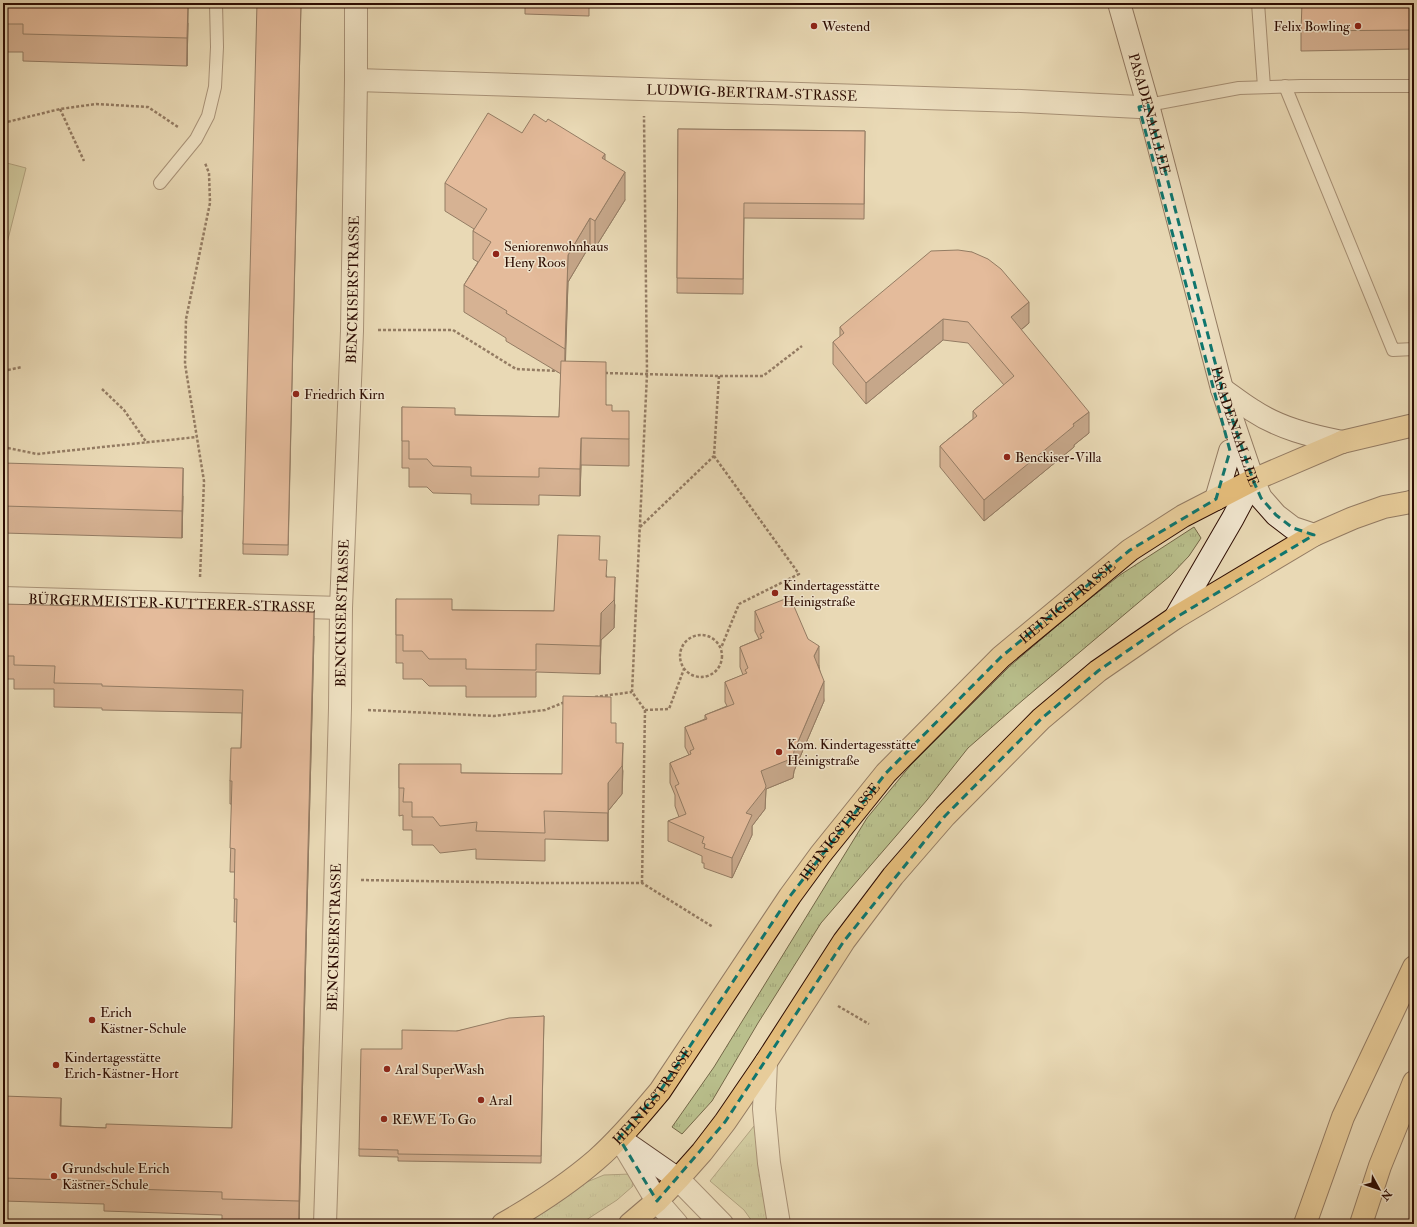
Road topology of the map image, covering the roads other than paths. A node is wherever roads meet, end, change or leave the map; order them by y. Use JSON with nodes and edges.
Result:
{"nodes":[{"id":1,"x":216,"y":3,"type":"edge"},
{"id":2,"x":356,"y":3,"type":"edge"},
{"id":3,"x":1108,"y":3,"type":"edge"},
{"id":4,"x":1119,"y":3,"type":"edge"},
{"id":5,"x":1258,"y":3,"type":"edge"},
{"id":6,"x":356,"y":80,"type":"junction"},
{"id":7,"x":1285,"y":86,"type":"junction"},
{"id":8,"x":1414,"y":86,"type":"edge"},
{"id":9,"x":1264,"y":87,"type":"junction"},
{"id":10,"x":1144,"y":106,"type":"junction"},
{"id":11,"x":160,"y":183,"type":"dead end"},
{"id":12,"x":1414,"y":349,"type":"edge"},
{"id":13,"x":1222,"y":389,"type":"junction"},
{"id":14,"x":1414,"y":425,"type":"edge"},
{"id":15,"x":1342,"y":442,"type":"junction"},
{"id":16,"x":1230,"y":451,"type":"junction"},
{"id":17,"x":1253,"y":480,"type":"junction"},
{"id":18,"x":1216,"y":499,"type":"junction"},
{"id":19,"x":1413,"y":502,"type":"edge"},
{"id":20,"x":1314,"y":535,"type":"junction"},
{"id":21,"x":3,"y":598,"type":"edge"},
{"id":22,"x":341,"y":608,"type":"junction"},
{"id":23,"x":1175,"y":618,"type":"junction"},
{"id":24,"x":1414,"y":967,"type":"edge"},
{"id":25,"x":766,"y":1062,"type":"junction"},
{"id":26,"x":1414,"y":1082,"type":"edge"},
{"id":27,"x":619,"y":1138,"type":"junction"},
{"id":28,"x":678,"y":1179,"type":"junction"},
{"id":29,"x":657,"y":1200,"type":"junction"},
{"id":30,"x":325,"y":1224,"type":"edge"},
{"id":31,"x":503,"y":1224,"type":"edge"},
{"id":32,"x":630,"y":1224,"type":"edge"},
{"id":33,"x":677,"y":1224,"type":"edge"},
{"id":34,"x":722,"y":1224,"type":"edge"},
{"id":35,"x":779,"y":1224,"type":"edge"},
{"id":36,"x":1305,"y":1224,"type":"edge"},
{"id":37,"x":1361,"y":1224,"type":"edge"}],
"edges":[{"from":1,"to":11,"type":"lane"},
{"from":2,"to":6,"type":"street","name":"BENCKISERSTRASSE"},
{"from":3,"to":10,"type":"street","name":"PASADENAALLEE"},
{"from":4,"to":10,"type":"street","name":"PASADENAALLEE"},
{"from":5,"to":9,"type":"lane"},
{"from":6,"to":10,"type":"street","name":"LUDWIG-BERTRAM-STRASSE"},
{"from":6,"to":22,"type":"street","name":"BENCKISERSTRASSE"},
{"from":7,"to":8,"type":"lane"},
{"from":7,"to":9,"type":"lane"},
{"from":7,"to":12,"type":"lane"},
{"from":9,"to":10,"type":"lane"},
{"from":10,"to":13,"type":"street","name":"PASADENAALLEE"},
{"from":10,"to":16,"type":"street","name":"PASADENAALLEE"},
{"from":13,"to":15,"type":"street"},
{"from":13,"to":17,"type":"street","name":"PASADENAALLEE"},
{"from":14,"to":15,"type":"main road","name":"HEINIGSTRASSE"},
{"from":15,"to":17,"type":"main road","name":"HEINIGSTRASSE"},
{"from":16,"to":17,"type":"street","name":"PASADENAALLEE"},
{"from":16,"to":18,"type":"street"},
{"from":17,"to":18,"type":"main road","name":"HEINIGSTRASSE"},
{"from":17,"to":20,"type":"street"},
{"from":17,"to":23,"type":"street"},
{"from":18,"to":27,"type":"main road","name":"HEINIGSTRASSE"},
{"from":19,"to":20,"type":"main road"},
{"from":20,"to":23,"type":"main road"},
{"from":21,"to":22,"type":"street","name":"BÜRGERMEISTER-KUTTERER-STRASSE"},
{"from":22,"to":30,"type":"street","name":"BENCKISERSTRASSE"},
{"from":23,"to":25,"type":"main road"},
{"from":24,"to":36,"type":"main road"},
{"from":25,"to":28,"type":"main road"},
{"from":25,"to":35,"type":"street"},
{"from":26,"to":37,"type":"main road"},
{"from":27,"to":28,"type":"street"},
{"from":27,"to":29,"type":"street"},
{"from":27,"to":31,"type":"main road","name":"HEINIGSTRASSE"},
{"from":28,"to":29,"type":"main road"},
{"from":28,"to":34,"type":"street"},
{"from":29,"to":32,"type":"main road"},
{"from":29,"to":33,"type":"street"}]}
